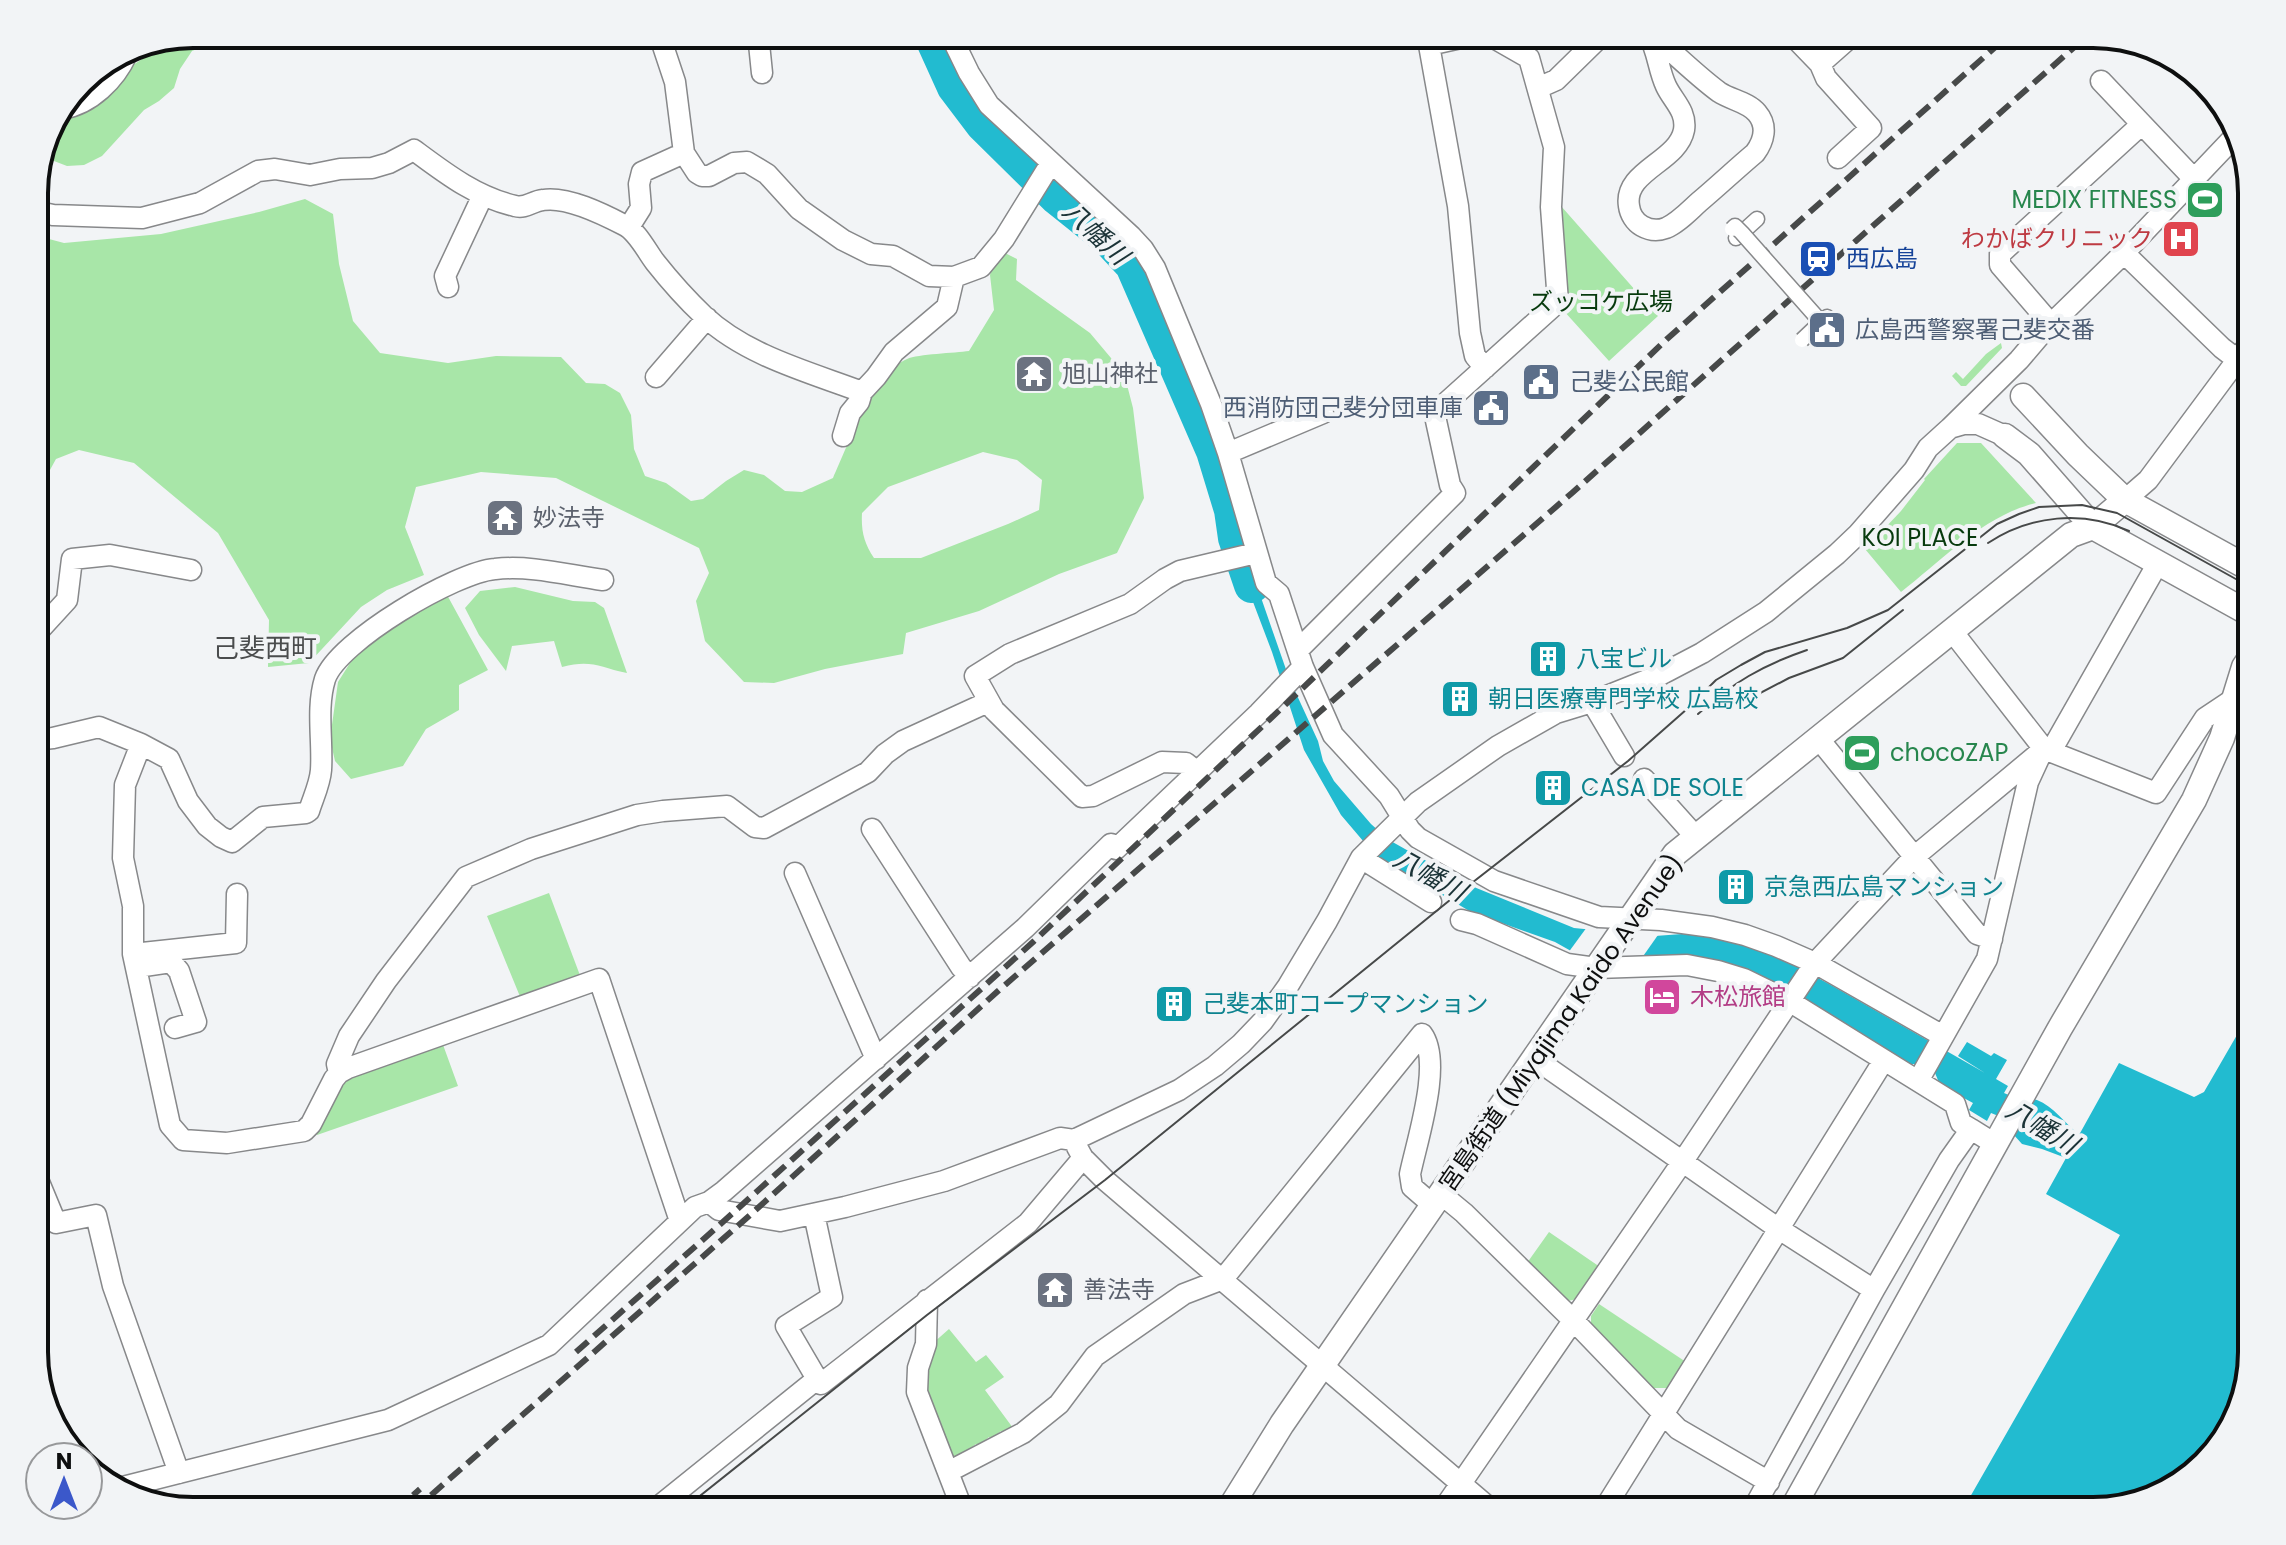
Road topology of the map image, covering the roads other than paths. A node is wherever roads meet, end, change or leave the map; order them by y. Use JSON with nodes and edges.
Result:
{"nodes":[{"id":1,"x":664,"y":48,"type":"edge"},
{"id":2,"x":759,"y":48,"type":"edge"},
{"id":3,"x":960,"y":48,"type":"edge"},
{"id":4,"x":1430,"y":48,"type":"edge"},
{"id":5,"x":1512,"y":48,"type":"edge"},
{"id":6,"x":1589,"y":48,"type":"edge"},
{"id":7,"x":1655,"y":48,"type":"edge"},
{"id":8,"x":1667,"y":48,"type":"edge"},
{"id":9,"x":1805,"y":48,"type":"edge"},
{"id":10,"x":1838,"y":48,"type":"edge"},
{"id":11,"x":1820,"y":64,"type":"junction"},
{"id":12,"x":118,"y":69,"type":"edge"},
{"id":13,"x":762,"y":73,"type":"dead end"},
{"id":14,"x":2101,"y":81,"type":"dead end"},
{"id":15,"x":1538,"y":88,"type":"junction"},
{"id":16,"x":78,"y":105,"type":"edge"},
{"id":17,"x":2142,"y":124,"type":"junction"},
{"id":18,"x":2229,"y":143,"type":"edge"},
{"id":19,"x":684,"y":153,"type":"junction"},
{"id":20,"x":1838,"y":158,"type":"dead end"},
{"id":21,"x":1043,"y":175,"type":"junction"},
{"id":22,"x":2194,"y":179,"type":"junction"},
{"id":23,"x":483,"y":195,"type":"junction"},
{"id":24,"x":48,"y":214,"type":"edge"},
{"id":25,"x":1759,"y":222,"type":"dead end"},
{"id":26,"x":629,"y":227,"type":"junction"},
{"id":27,"x":2124,"y":253,"type":"junction"},
{"id":28,"x":954,"y":277,"type":"junction"},
{"id":29,"x":448,"y":287,"type":"dead end"},
{"id":30,"x":707,"y":318,"type":"junction"},
{"id":31,"x":2042,"y":333,"type":"junction"},
{"id":32,"x":1802,"y":340,"type":"dead end"},
{"id":33,"x":2019,"y":360,"type":"junction"},
{"id":34,"x":2238,"y":360,"type":"edge"},
{"id":35,"x":1485,"y":368,"type":"junction"},
{"id":36,"x":2238,"y":373,"type":"edge"},
{"id":37,"x":656,"y":377,"type":"dead end"},
{"id":38,"x":862,"y":392,"type":"junction"},
{"id":39,"x":2023,"y":396,"type":"joint"},
{"id":40,"x":1323,"y":413,"type":"dead end"},
{"id":41,"x":1950,"y":428,"type":"junction"},
{"id":42,"x":843,"y":436,"type":"dead end"},
{"id":43,"x":2005,"y":436,"type":"joint"},
{"id":44,"x":1228,"y":453,"type":"junction"},
{"id":45,"x":2125,"y":500,"type":"junction"},
{"id":46,"x":2093,"y":527,"type":"junction"},
{"id":47,"x":1245,"y":555,"type":"junction"},
{"id":48,"x":2238,"y":562,"type":"edge"},
{"id":49,"x":2158,"y":563,"type":"junction"},
{"id":50,"x":191,"y":570,"type":"dead end"},
{"id":51,"x":603,"y":580,"type":"dead end"},
{"id":52,"x":2238,"y":607,"type":"edge"},
{"id":53,"x":48,"y":621,"type":"edge"},
{"id":54,"x":1952,"y":631,"type":"junction"},
{"id":55,"x":1294,"y":671,"type":"junction"},
{"id":56,"x":2238,"y":684,"type":"edge"},
{"id":57,"x":2232,"y":700,"type":"junction"},
{"id":58,"x":988,"y":702,"type":"junction"},
{"id":59,"x":1592,"y":702,"type":"junction"},
{"id":60,"x":1818,"y":738,"type":"junction"},
{"id":61,"x":48,"y":739,"type":"edge"},
{"id":62,"x":141,"y":744,"type":"junction"},
{"id":63,"x":2044,"y":749,"type":"junction"},
{"id":64,"x":1624,"y":756,"type":"dead end"},
{"id":65,"x":1196,"y":771,"type":"junction"},
{"id":66,"x":1644,"y":779,"type":"dead end"},
{"id":67,"x":1402,"y":816,"type":"junction"},
{"id":68,"x":872,"y":829,"type":"dead end"},
{"id":69,"x":1696,"y":837,"type":"junction"},
{"id":70,"x":1364,"y":855,"type":"junction"},
{"id":71,"x":1914,"y":857,"type":"junction"},
{"id":72,"x":795,"y":873,"type":"dead end"},
{"id":73,"x":237,"y":894,"type":"dead end"},
{"id":74,"x":1431,"y":902,"type":"dead end"},
{"id":75,"x":1461,"y":920,"type":"dead end"},
{"id":76,"x":1627,"y":925,"type":"junction"},
{"id":77,"x":1992,"y":939,"type":"junction"},
{"id":78,"x":135,"y":960,"type":"junction"},
{"id":79,"x":1600,"y":963,"type":"junction"},
{"id":80,"x":1813,"y":967,"type":"junction"},
{"id":81,"x":970,"y":977,"type":"junction"},
{"id":82,"x":1791,"y":998,"type":"junction"},
{"id":83,"x":175,"y":1028,"type":"dead end"},
{"id":84,"x":1942,"y":1040,"type":"junction"},
{"id":85,"x":1534,"y":1058,"type":"junction"},
{"id":86,"x":876,"y":1059,"type":"junction"},
{"id":87,"x":1884,"y":1060,"type":"junction"},
{"id":88,"x":339,"y":1073,"type":"junction"},
{"id":89,"x":1921,"y":1075,"type":"junction"},
{"id":90,"x":1971,"y":1129,"type":"junction"},
{"id":91,"x":1999,"y":1138,"type":"junction"},
{"id":92,"x":1078,"y":1149,"type":"junction"},
{"id":93,"x":1683,"y":1161,"type":"junction"},
{"id":94,"x":1437,"y":1200,"type":"junction"},
{"id":95,"x":709,"y":1202,"type":"junction"},
{"id":96,"x":48,"y":1204,"type":"edge"},
{"id":97,"x":814,"y":1214,"type":"junction"},
{"id":98,"x":680,"y":1221,"type":"junction"},
{"id":99,"x":1779,"y":1229,"type":"junction"},
{"id":100,"x":1223,"y":1279,"type":"junction"},
{"id":101,"x":1874,"y":1290,"type":"junction"},
{"id":102,"x":927,"y":1300,"type":"junction"},
{"id":103,"x":1574,"y":1321,"type":"junction"},
{"id":104,"x":1323,"y":1366,"type":"junction"},
{"id":105,"x":817,"y":1379,"type":"junction"},
{"id":106,"x":1663,"y":1412,"type":"junction"},
{"id":107,"x":948,"y":1472,"type":"junction"},
{"id":108,"x":179,"y":1473,"type":"junction"},
{"id":109,"x":1769,"y":1482,"type":"junction"},
{"id":110,"x":1460,"y":1483,"type":"junction"},
{"id":111,"x":134,"y":1484,"type":"edge"},
{"id":112,"x":670,"y":1497,"type":"edge"},
{"id":113,"x":958,"y":1497,"type":"edge"},
{"id":114,"x":1237,"y":1497,"type":"edge"},
{"id":115,"x":1451,"y":1497,"type":"edge"},
{"id":116,"x":1476,"y":1497,"type":"edge"},
{"id":117,"x":1611,"y":1497,"type":"edge"},
{"id":118,"x":1760,"y":1497,"type":"edge"},
{"id":119,"x":1799,"y":1497,"type":"edge"}],
"edges":[{"from":1,"to":19,"type":"street"},
{"from":2,"to":13,"type":"street"},
{"from":3,"to":21,"type":"street"},
{"from":4,"to":35,"type":"street"},
{"from":5,"to":15,"type":"street"},
{"from":6,"to":15,"type":"street"},
{"from":7,"to":8,"type":"street"},
{"from":9,"to":11,"type":"street"},
{"from":10,"to":11,"type":"street"},
{"from":11,"to":20,"type":"street"},
{"from":12,"to":16,"type":"street"},
{"from":14,"to":17,"type":"street"},
{"from":15,"to":35,"type":"street"},
{"from":17,"to":22,"type":"street"},
{"from":17,"to":31,"type":"street"},
{"from":18,"to":22,"type":"street"},
{"from":19,"to":26,"type":"street"},
{"from":19,"to":28,"type":"street"},
{"from":21,"to":28,"type":"street"},
{"from":21,"to":44,"type":"street"},
{"from":22,"to":27,"type":"street"},
{"from":23,"to":24,"type":"street"},
{"from":23,"to":26,"type":"street"},
{"from":23,"to":29,"type":"street"},
{"from":25,"to":32,"type":"street","bridge":true},
{"from":26,"to":30,"type":"street"},
{"from":27,"to":31,"type":"street"},
{"from":27,"to":34,"type":"street"},
{"from":28,"to":38,"type":"street"},
{"from":30,"to":37,"type":"street"},
{"from":30,"to":38,"type":"street"},
{"from":31,"to":33,"type":"street"},
{"from":33,"to":39,"type":"street"},
{"from":33,"to":41,"type":"street"},
{"from":35,"to":55,"type":"street"},
{"from":36,"to":45,"type":"street"},
{"from":38,"to":42,"type":"street"},
{"from":39,"to":45,"type":"street"},
{"from":40,"to":44,"type":"street"},
{"from":41,"to":43,"type":"street"},
{"from":41,"to":59,"type":"street"},
{"from":43,"to":46,"type":"street"},
{"from":44,"to":47,"type":"street"},
{"from":45,"to":46,"type":"street","name":"宮島街道 (Miyajima Kaido Avenue)"},
{"from":45,"to":48,"type":"street"},
{"from":46,"to":49,"type":"street"},
{"from":46,"to":54,"type":"street","name":"宮島街道 (Miyajima Kaido Avenue)"},
{"from":47,"to":55,"type":"street"},
{"from":47,"to":58,"type":"street"},
{"from":49,"to":52,"type":"street"},
{"from":49,"to":63,"type":"street"},
{"from":50,"to":53,"type":"street"},
{"from":51,"to":62,"type":"street"},
{"from":54,"to":60,"type":"street","name":"宮島街道 (Miyajima Kaido Avenue)"},
{"from":54,"to":63,"type":"street"},
{"from":55,"to":65,"type":"street"},
{"from":55,"to":67,"type":"street"},
{"from":56,"to":57,"type":"street"},
{"from":57,"to":63,"type":"street"},
{"from":57,"to":91,"type":"street"},
{"from":58,"to":65,"type":"street"},
{"from":58,"to":88,"type":"street"},
{"from":59,"to":64,"type":"street"},
{"from":59,"to":67,"type":"street"},
{"from":60,"to":69,"type":"street","name":"宮島街道 (Miyajima Kaido Avenue)"},
{"from":60,"to":71,"type":"street"},
{"from":61,"to":62,"type":"street"},
{"from":62,"to":78,"type":"street"},
{"from":63,"to":71,"type":"street"},
{"from":63,"to":77,"type":"street"},
{"from":65,"to":81,"type":"street"},
{"from":66,"to":69,"type":"street"},
{"from":67,"to":70,"type":"street"},
{"from":67,"to":76,"type":"street"},
{"from":68,"to":81,"type":"street"},
{"from":69,"to":76,"type":"street","name":"宮島街道 (Miyajima Kaido Avenue)"},
{"from":70,"to":74,"type":"street"},
{"from":70,"to":92,"type":"street"},
{"from":71,"to":77,"type":"street"},
{"from":71,"to":80,"type":"street"},
{"from":72,"to":86,"type":"street"},
{"from":73,"to":78,"type":"street"},
{"from":75,"to":79,"type":"street"},
{"from":76,"to":79,"type":"street","name":"宮島街道 (Miyajima Kaido Avenue)"},
{"from":76,"to":80,"type":"street"},
{"from":77,"to":84,"type":"street"},
{"from":78,"to":83,"type":"street"},
{"from":78,"to":88,"type":"street"},
{"from":79,"to":82,"type":"street"},
{"from":79,"to":85,"type":"street","name":"宮島街道 (Miyajima Kaido Avenue)"},
{"from":80,"to":82,"type":"street"},
{"from":80,"to":84,"type":"street"},
{"from":81,"to":86,"type":"street"},
{"from":82,"to":87,"type":"street"},
{"from":82,"to":93,"type":"street"},
{"from":84,"to":89,"type":"street"},
{"from":85,"to":93,"type":"street"},
{"from":85,"to":94,"type":"street","name":"宮島街道 (Miyajima Kaido Avenue)"},
{"from":86,"to":95,"type":"street"},
{"from":87,"to":89,"type":"street"},
{"from":87,"to":99,"type":"street"},
{"from":88,"to":98,"type":"street"},
{"from":89,"to":90,"type":"street"},
{"from":90,"to":91,"type":"street"},
{"from":90,"to":101,"type":"street"},
{"from":91,"to":119,"type":"street"},
{"from":92,"to":97,"type":"street"},
{"from":92,"to":100,"type":"street"},
{"from":92,"to":102,"type":"street"},
{"from":93,"to":99,"type":"street"},
{"from":93,"to":103,"type":"street"},
{"from":94,"to":100,"type":"street"},
{"from":94,"to":103,"type":"street"},
{"from":94,"to":104,"type":"street","name":"宮島街道 (Miyajima Kaido Avenue)"},
{"from":95,"to":97,"type":"street"},
{"from":95,"to":98,"type":"street"},
{"from":96,"to":108,"type":"street"},
{"from":97,"to":105,"type":"street"},
{"from":98,"to":108,"type":"street"},
{"from":99,"to":101,"type":"street"},
{"from":99,"to":106,"type":"street"},
{"from":100,"to":104,"type":"street"},
{"from":100,"to":107,"type":"street"},
{"from":101,"to":109,"type":"street"},
{"from":102,"to":105,"type":"street"},
{"from":102,"to":107,"type":"street"},
{"from":103,"to":106,"type":"street"},
{"from":103,"to":110,"type":"street"},
{"from":104,"to":110,"type":"street"},
{"from":104,"to":114,"type":"street","name":"宮島街道 (Miyajima Kaido Avenue)"},
{"from":105,"to":112,"type":"street"},
{"from":106,"to":109,"type":"street"},
{"from":106,"to":117,"type":"street"},
{"from":107,"to":113,"type":"street"},
{"from":108,"to":111,"type":"street"},
{"from":109,"to":118,"type":"street"},
{"from":110,"to":115,"type":"street"},
{"from":110,"to":116,"type":"street"}]}
